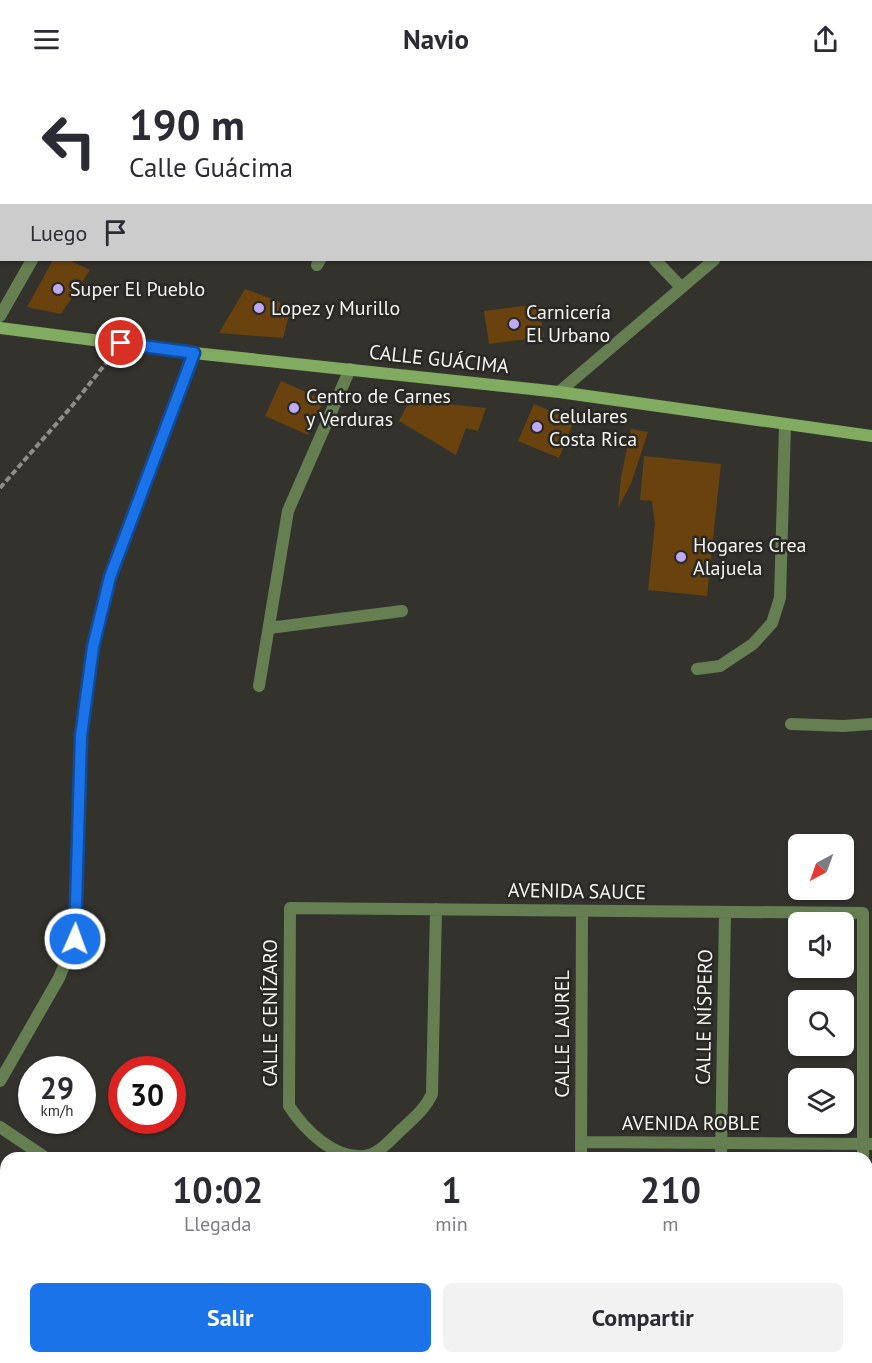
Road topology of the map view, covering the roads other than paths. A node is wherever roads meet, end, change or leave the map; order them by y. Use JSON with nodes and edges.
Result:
{"nodes":[{"id":1,"x":32,"y":261,"type":"edge"},
{"id":2,"x":656,"y":261,"type":"edge"},
{"id":3,"x":713,"y":261,"type":"edge"},
{"id":4,"x":681,"y":287,"type":"junction"},
{"id":5,"x":0,"y":326,"type":"edge"},
{"id":6,"x":194,"y":353,"type":"junction"},
{"id":7,"x":350,"y":369,"type":"junction"},
{"id":8,"x":559,"y":392,"type":"junction"},
{"id":9,"x":784,"y":425,"type":"junction"},
{"id":10,"x":872,"y":436,"type":"edge"},
{"id":11,"x":402,"y":611,"type":"dead end"},
{"id":12,"x":269,"y":628,"type":"junction"},
{"id":13,"x":697,"y":669,"type":"dead end"},
{"id":14,"x":259,"y":686,"type":"dead end"},
{"id":15,"x":790,"y":724,"type":"dead end"},
{"id":16,"x":872,"y":724,"type":"edge"},
{"id":17,"x":290,"y":908,"type":"joint"},
{"id":18,"x":436,"y":909,"type":"junction"},
{"id":19,"x":582,"y":911,"type":"junction"},
{"id":20,"x":725,"y":912,"type":"junction"},
{"id":21,"x":0,"y":1081,"type":"edge"},
{"id":22,"x":0,"y":1126,"type":"edge"},
{"id":23,"x":581,"y":1142,"type":"junction"},
{"id":24,"x":721,"y":1142,"type":"junction"},
{"id":25,"x":868,"y":1144,"type":"edge"},
{"id":26,"x":37,"y":1152,"type":"edge"},
{"id":27,"x":345,"y":1152,"type":"edge"},
{"id":28,"x":374,"y":1152,"type":"edge"},
{"id":29,"x":581,"y":1152,"type":"edge"},
{"id":30,"x":721,"y":1152,"type":"edge"}],
"edges":[{"from":1,"to":5,"type":"street"},
{"from":2,"to":4,"type":"street"},
{"from":3,"to":4,"type":"street"},
{"from":4,"to":8,"type":"street"},
{"from":5,"to":6,"type":"main road","name":"CALLE GUÁCIMA"},
{"from":6,"to":7,"type":"main road","name":"CALLE GUÁCIMA"},
{"from":6,"to":21,"type":"street"},
{"from":7,"to":8,"type":"main road","name":"CALLE GUÁCIMA"},
{"from":7,"to":12,"type":"street"},
{"from":8,"to":9,"type":"main road","name":"CALLE GUÁCIMA"},
{"from":9,"to":10,"type":"main road","name":"CALLE GUÁCIMA"},
{"from":9,"to":13,"type":"street"},
{"from":11,"to":12,"type":"street"},
{"from":12,"to":14,"type":"street"},
{"from":15,"to":16,"type":"street"},
{"from":17,"to":18,"type":"street","name":"AVENIDA SAUCE"},
{"from":17,"to":27,"type":"street","name":"CALLE CENÍZARO"},
{"from":18,"to":19,"type":"street","name":"AVENIDA SAUCE"},
{"from":18,"to":28,"type":"street","name":"CALLE CENÍZARO"},
{"from":19,"to":20,"type":"street","name":"AVENIDA SAUCE"},
{"from":19,"to":23,"type":"street","name":"CALLE LAUREL"},
{"from":20,"to":24,"type":"street","name":"CALLE NÍSPERO"},
{"from":20,"to":25,"type":"street","name":"AVENIDA SAUCE"},
{"from":22,"to":26,"type":"street"},
{"from":23,"to":24,"type":"street","name":"AVENIDA ROBLE"},
{"from":23,"to":29,"type":"street","name":"CALLE LAUREL"},
{"from":24,"to":25,"type":"street","name":"AVENIDA ROBLE"},
{"from":24,"to":30,"type":"street","name":"CALLE NÍSPERO"}]}
